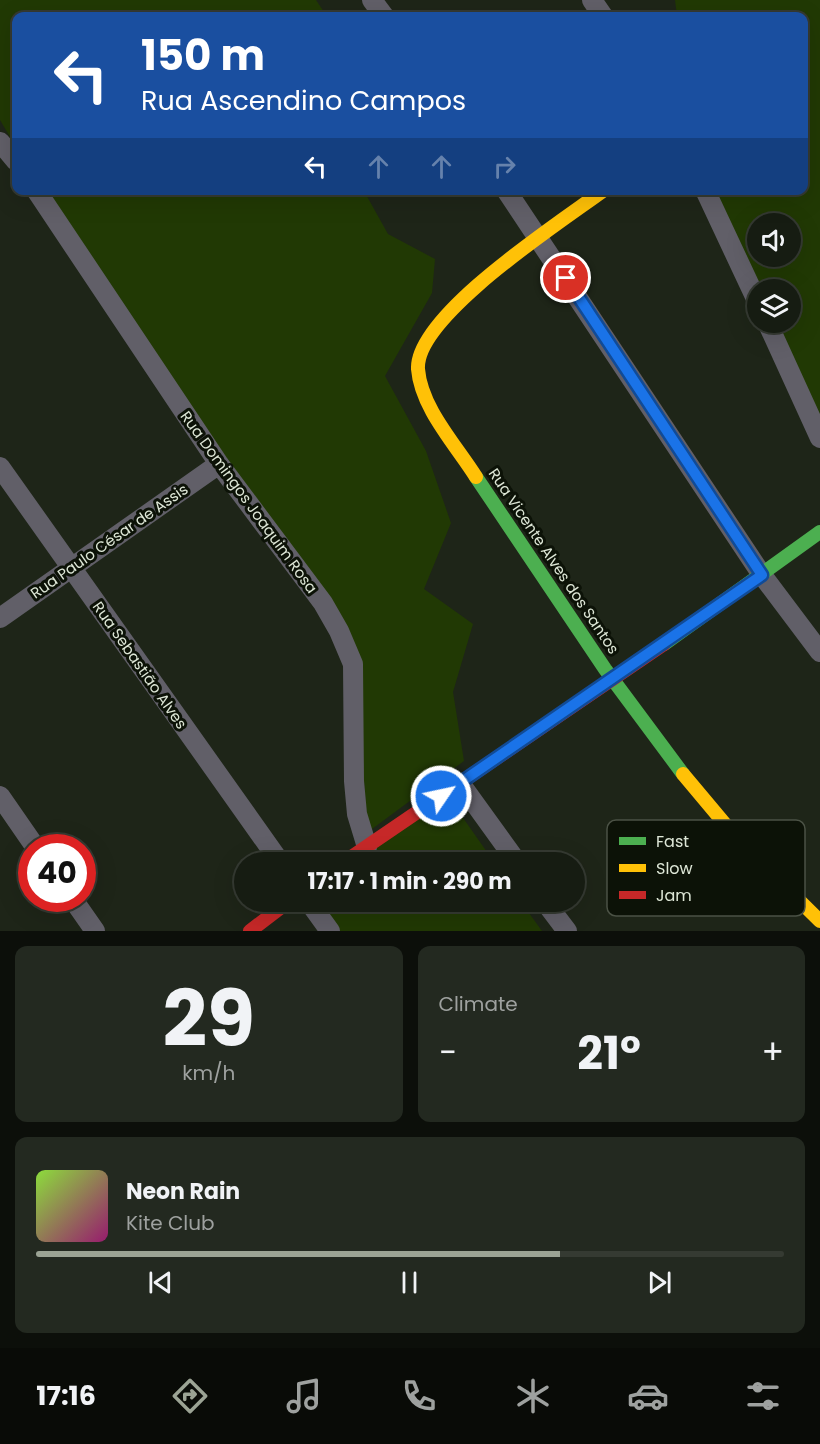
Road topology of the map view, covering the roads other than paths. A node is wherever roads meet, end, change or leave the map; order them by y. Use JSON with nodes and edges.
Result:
{"nodes":[{"id":1,"x":39,"y":195,"type":"edge"},
{"id":2,"x":509,"y":195,"type":"edge"},
{"id":3,"x":597,"y":195,"type":"edge"},
{"id":4,"x":707,"y":195,"type":"edge"},
{"id":5,"x":539,"y":239,"type":"junction"},
{"id":6,"x":747,"y":280,"type":"edge"},
{"id":7,"x":771,"y":333,"type":"edge"},
{"id":8,"x":820,"y":438,"type":"edge"},
{"id":9,"x":219,"y":464,"type":"junction"},
{"id":10,"x":0,"y":467,"type":"edge"},
{"id":11,"x":820,"y":532,"type":"edge"},
{"id":12,"x":71,"y":567,"type":"junction"},
{"id":13,"x":762,"y":575,"type":"junction"},
{"id":14,"x":0,"y":618,"type":"edge"},
{"id":15,"x":820,"y":652,"type":"edge"},
{"id":16,"x":614,"y":679,"type":"junction"},
{"id":17,"x":460,"y":783,"type":"junction"},
{"id":18,"x":0,"y":796,"type":"edge"},
{"id":19,"x":721,"y":820,"type":"edge"},
{"id":20,"x":26,"y":834,"type":"edge"},
{"id":21,"x":367,"y":847,"type":"junction"},
{"id":22,"x":273,"y":852,"type":"edge"},
{"id":23,"x":359,"y":852,"type":"edge"},
{"id":24,"x":510,"y":852,"type":"edge"},
{"id":25,"x":805,"y":907,"type":"edge"},
{"id":26,"x":82,"y":912,"type":"edge"},
{"id":27,"x":275,"y":912,"type":"edge"},
{"id":28,"x":316,"y":912,"type":"edge"},
{"id":29,"x":553,"y":912,"type":"edge"},
{"id":30,"x":820,"y":921,"type":"edge"},
{"id":31,"x":820,"y":927,"type":"edge"},
{"id":32,"x":95,"y":931,"type":"edge"},
{"id":33,"x":250,"y":931,"type":"edge"},
{"id":34,"x":330,"y":931,"type":"edge"},
{"id":35,"x":567,"y":931,"type":"edge"},
{"id":36,"x":813,"y":931,"type":"edge"}],
"edges":[{"from":1,"to":9,"type":"street","name":"Rua Domingos Joaquim Rosa"},
{"from":2,"to":5,"type":"street"},
{"from":3,"to":5,"type":"street"},
{"from":4,"to":6,"type":"street"},
{"from":5,"to":13,"type":"street"},
{"from":5,"to":16,"type":"street","name":"Rua Vicente Alves dos Santos"},
{"from":7,"to":8,"type":"street"},
{"from":9,"to":12,"type":"street","name":"Rua Paulo César de Assis"},
{"from":9,"to":21,"type":"street","name":"Rua Domingos Joaquim Rosa"},
{"from":10,"to":12,"type":"street","name":"Rua Sebastião Alves"},
{"from":11,"to":13,"type":"street"},
{"from":12,"to":14,"type":"street","name":"Rua Paulo César de Assis"},
{"from":12,"to":22,"type":"street","name":"Rua Sebastião Alves"},
{"from":13,"to":15,"type":"street"},
{"from":13,"to":16,"type":"street"},
{"from":16,"to":17,"type":"street"},
{"from":16,"to":19,"type":"street","name":"Rua Vicente Alves dos Santos"},
{"from":17,"to":21,"type":"street"},
{"from":17,"to":24,"type":"street"},
{"from":18,"to":20,"type":"street"},
{"from":21,"to":23,"type":"street"},
{"from":25,"to":30,"type":"street","name":"Rua Vicente Alves dos Santos"},
{"from":26,"to":32,"type":"street"},
{"from":27,"to":33,"type":"street"},
{"from":28,"to":34,"type":"street"},
{"from":29,"to":35,"type":"street"},
{"from":31,"to":36,"type":"street"}]}
